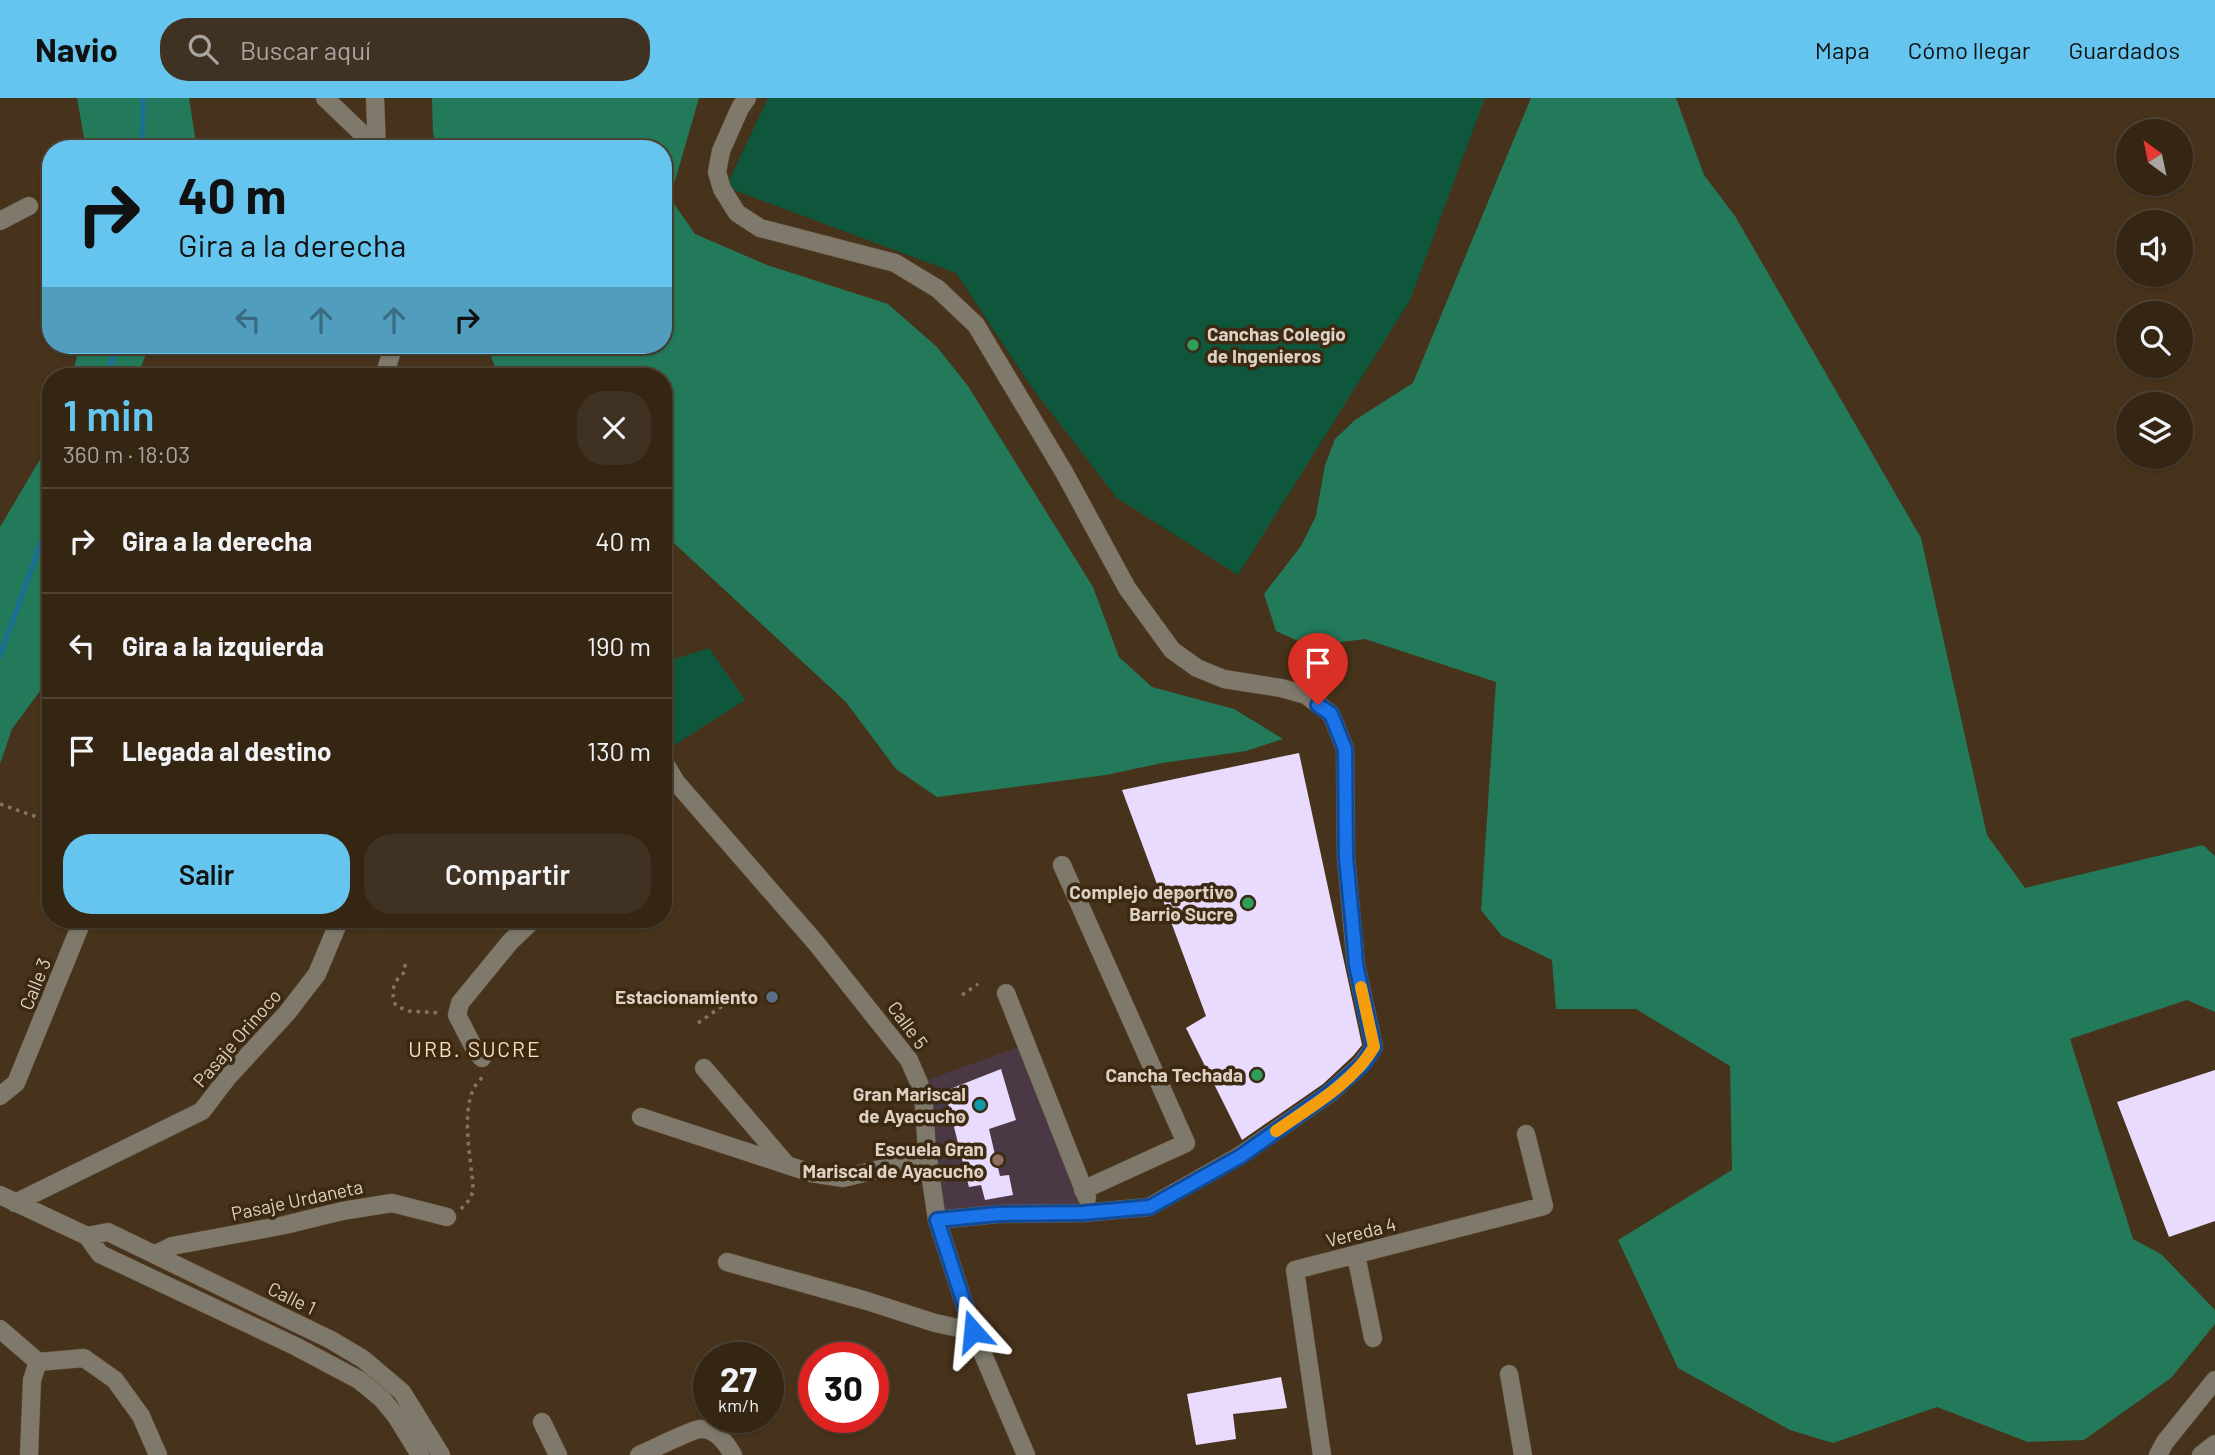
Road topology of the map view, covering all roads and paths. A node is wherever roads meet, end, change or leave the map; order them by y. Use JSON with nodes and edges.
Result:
{"nodes":[{"id":1,"x":324,"y":98,"type":"edge"},
{"id":2,"x":375,"y":98,"type":"edge"},
{"id":3,"x":747,"y":98,"type":"edge"},
{"id":4,"x":369,"y":140,"type":"edge"},
{"id":5,"x":377,"y":140,"type":"edge"},
{"id":6,"x":29,"y":206,"type":"dead end"},
{"id":7,"x":0,"y":221,"type":"edge"},
{"id":8,"x":672,"y":775,"type":"edge"},
{"id":9,"x":0,"y":804,"type":"edge"},
{"id":10,"x":42,"y":819,"type":"edge"},
{"id":11,"x":1062,"y":865,"type":"dead end"},
{"id":12,"x":79,"y":928,"type":"edge"},
{"id":13,"x":336,"y":928,"type":"edge"},
{"id":14,"x":525,"y":928,"type":"edge"},
{"id":15,"x":405,"y":964,"type":"dead end"},
{"id":16,"x":978,"y":984,"type":"dead end"},
{"id":17,"x":1006,"y":993,"type":"dead end"},
{"id":18,"x":962,"y":995,"type":"dead end"},
{"id":19,"x":728,"y":1002,"type":"dead end"},
{"id":20,"x":457,"y":1015,"type":"junction"},
{"id":21,"x":698,"y":1023,"type":"dead end"},
{"id":22,"x":488,"y":1064,"type":"joint"},
{"id":23,"x":704,"y":1068,"type":"dead end"},
{"id":24,"x":0,"y":1096,"type":"edge"},
{"id":25,"x":641,"y":1117,"type":"dead end"},
{"id":26,"x":1526,"y":1134,"type":"dead end"},
{"id":27,"x":927,"y":1152,"type":"junction"},
{"id":28,"x":786,"y":1164,"type":"junction"},
{"id":29,"x":1083,"y":1190,"type":"junction"},
{"id":30,"x":8,"y":1199,"type":"edge"},
{"id":31,"x":1092,"y":1212,"type":"junction"},
{"id":32,"x":454,"y":1213,"type":"joint"},
{"id":33,"x":937,"y":1220,"type":"junction"},
{"id":34,"x":88,"y":1236,"type":"junction"},
{"id":35,"x":156,"y":1254,"type":"junction"},
{"id":36,"x":1356,"y":1255,"type":"junction"},
{"id":37,"x":727,"y":1262,"type":"dead end"},
{"id":38,"x":0,"y":1329,"type":"edge"},
{"id":39,"x":973,"y":1331,"type":"junction"},
{"id":40,"x":1373,"y":1338,"type":"dead end"},
{"id":41,"x":38,"y":1362,"type":"junction"},
{"id":42,"x":1509,"y":1374,"type":"dead end"},
{"id":43,"x":2215,"y":1380,"type":"edge"},
{"id":44,"x":542,"y":1422,"type":"dead end"},
{"id":45,"x":2215,"y":1444,"type":"edge"},
{"id":46,"x":730,"y":1449,"type":"edge"},
{"id":47,"x":29,"y":1455,"type":"edge"},
{"id":48,"x":158,"y":1455,"type":"edge"},
{"id":49,"x":420,"y":1455,"type":"edge"},
{"id":50,"x":441,"y":1455,"type":"edge"},
{"id":51,"x":558,"y":1455,"type":"edge"},
{"id":52,"x":639,"y":1455,"type":"edge"},
{"id":53,"x":1026,"y":1455,"type":"edge"},
{"id":54,"x":1322,"y":1455,"type":"edge"},
{"id":55,"x":1523,"y":1455,"type":"edge"},
{"id":56,"x":2158,"y":1455,"type":"edge"},
{"id":57,"x":2201,"y":1455,"type":"edge"}],
"edges":[{"from":1,"to":4,"type":"street"},
{"from":2,"to":5,"type":"street"},
{"from":3,"to":31,"type":"street"},
{"from":6,"to":7,"type":"street"},
{"from":8,"to":27,"type":"street","name":"Calle 5"},
{"from":9,"to":10,"type":"path"},
{"from":11,"to":29,"type":"street"},
{"from":12,"to":24,"type":"street","name":"Calle 3"},
{"from":13,"to":30,"type":"street","name":"Pasaje Orinoco"},
{"from":14,"to":20,"type":"street"},
{"from":15,"to":20,"type":"path"},
{"from":16,"to":18,"type":"path"},
{"from":17,"to":29,"type":"street"},
{"from":19,"to":21,"type":"path"},
{"from":20,"to":22,"type":"street"},
{"from":22,"to":32,"type":"path"},
{"from":23,"to":28,"type":"street"},
{"from":25,"to":28,"type":"street"},
{"from":26,"to":36,"type":"street","name":"Vereda 4"},
{"from":27,"to":28,"type":"street"},
{"from":27,"to":33,"type":"street","name":"Calle 5"},
{"from":29,"to":31,"type":"street"},
{"from":30,"to":34,"type":"street","name":"Calle 1"},
{"from":31,"to":33,"type":"street"},
{"from":32,"to":35,"type":"street","name":"Pasaje Urdaneta"},
{"from":33,"to":39,"type":"street","name":"Calle 5"},
{"from":34,"to":35,"type":"street","name":"Calle 1"},
{"from":34,"to":49,"type":"street","name":"Calle 1"},
{"from":35,"to":50,"type":"street","name":"Calle 1"},
{"from":36,"to":40,"type":"street"},
{"from":36,"to":54,"type":"street","name":"Vereda 4"},
{"from":37,"to":39,"type":"street"},
{"from":38,"to":41,"type":"street"},
{"from":39,"to":53,"type":"street","name":"Calle 5"},
{"from":41,"to":47,"type":"street"},
{"from":41,"to":48,"type":"street"},
{"from":42,"to":55,"type":"street"},
{"from":43,"to":56,"type":"street"},
{"from":44,"to":51,"type":"street"},
{"from":45,"to":57,"type":"street"},
{"from":46,"to":52,"type":"street"}]}
